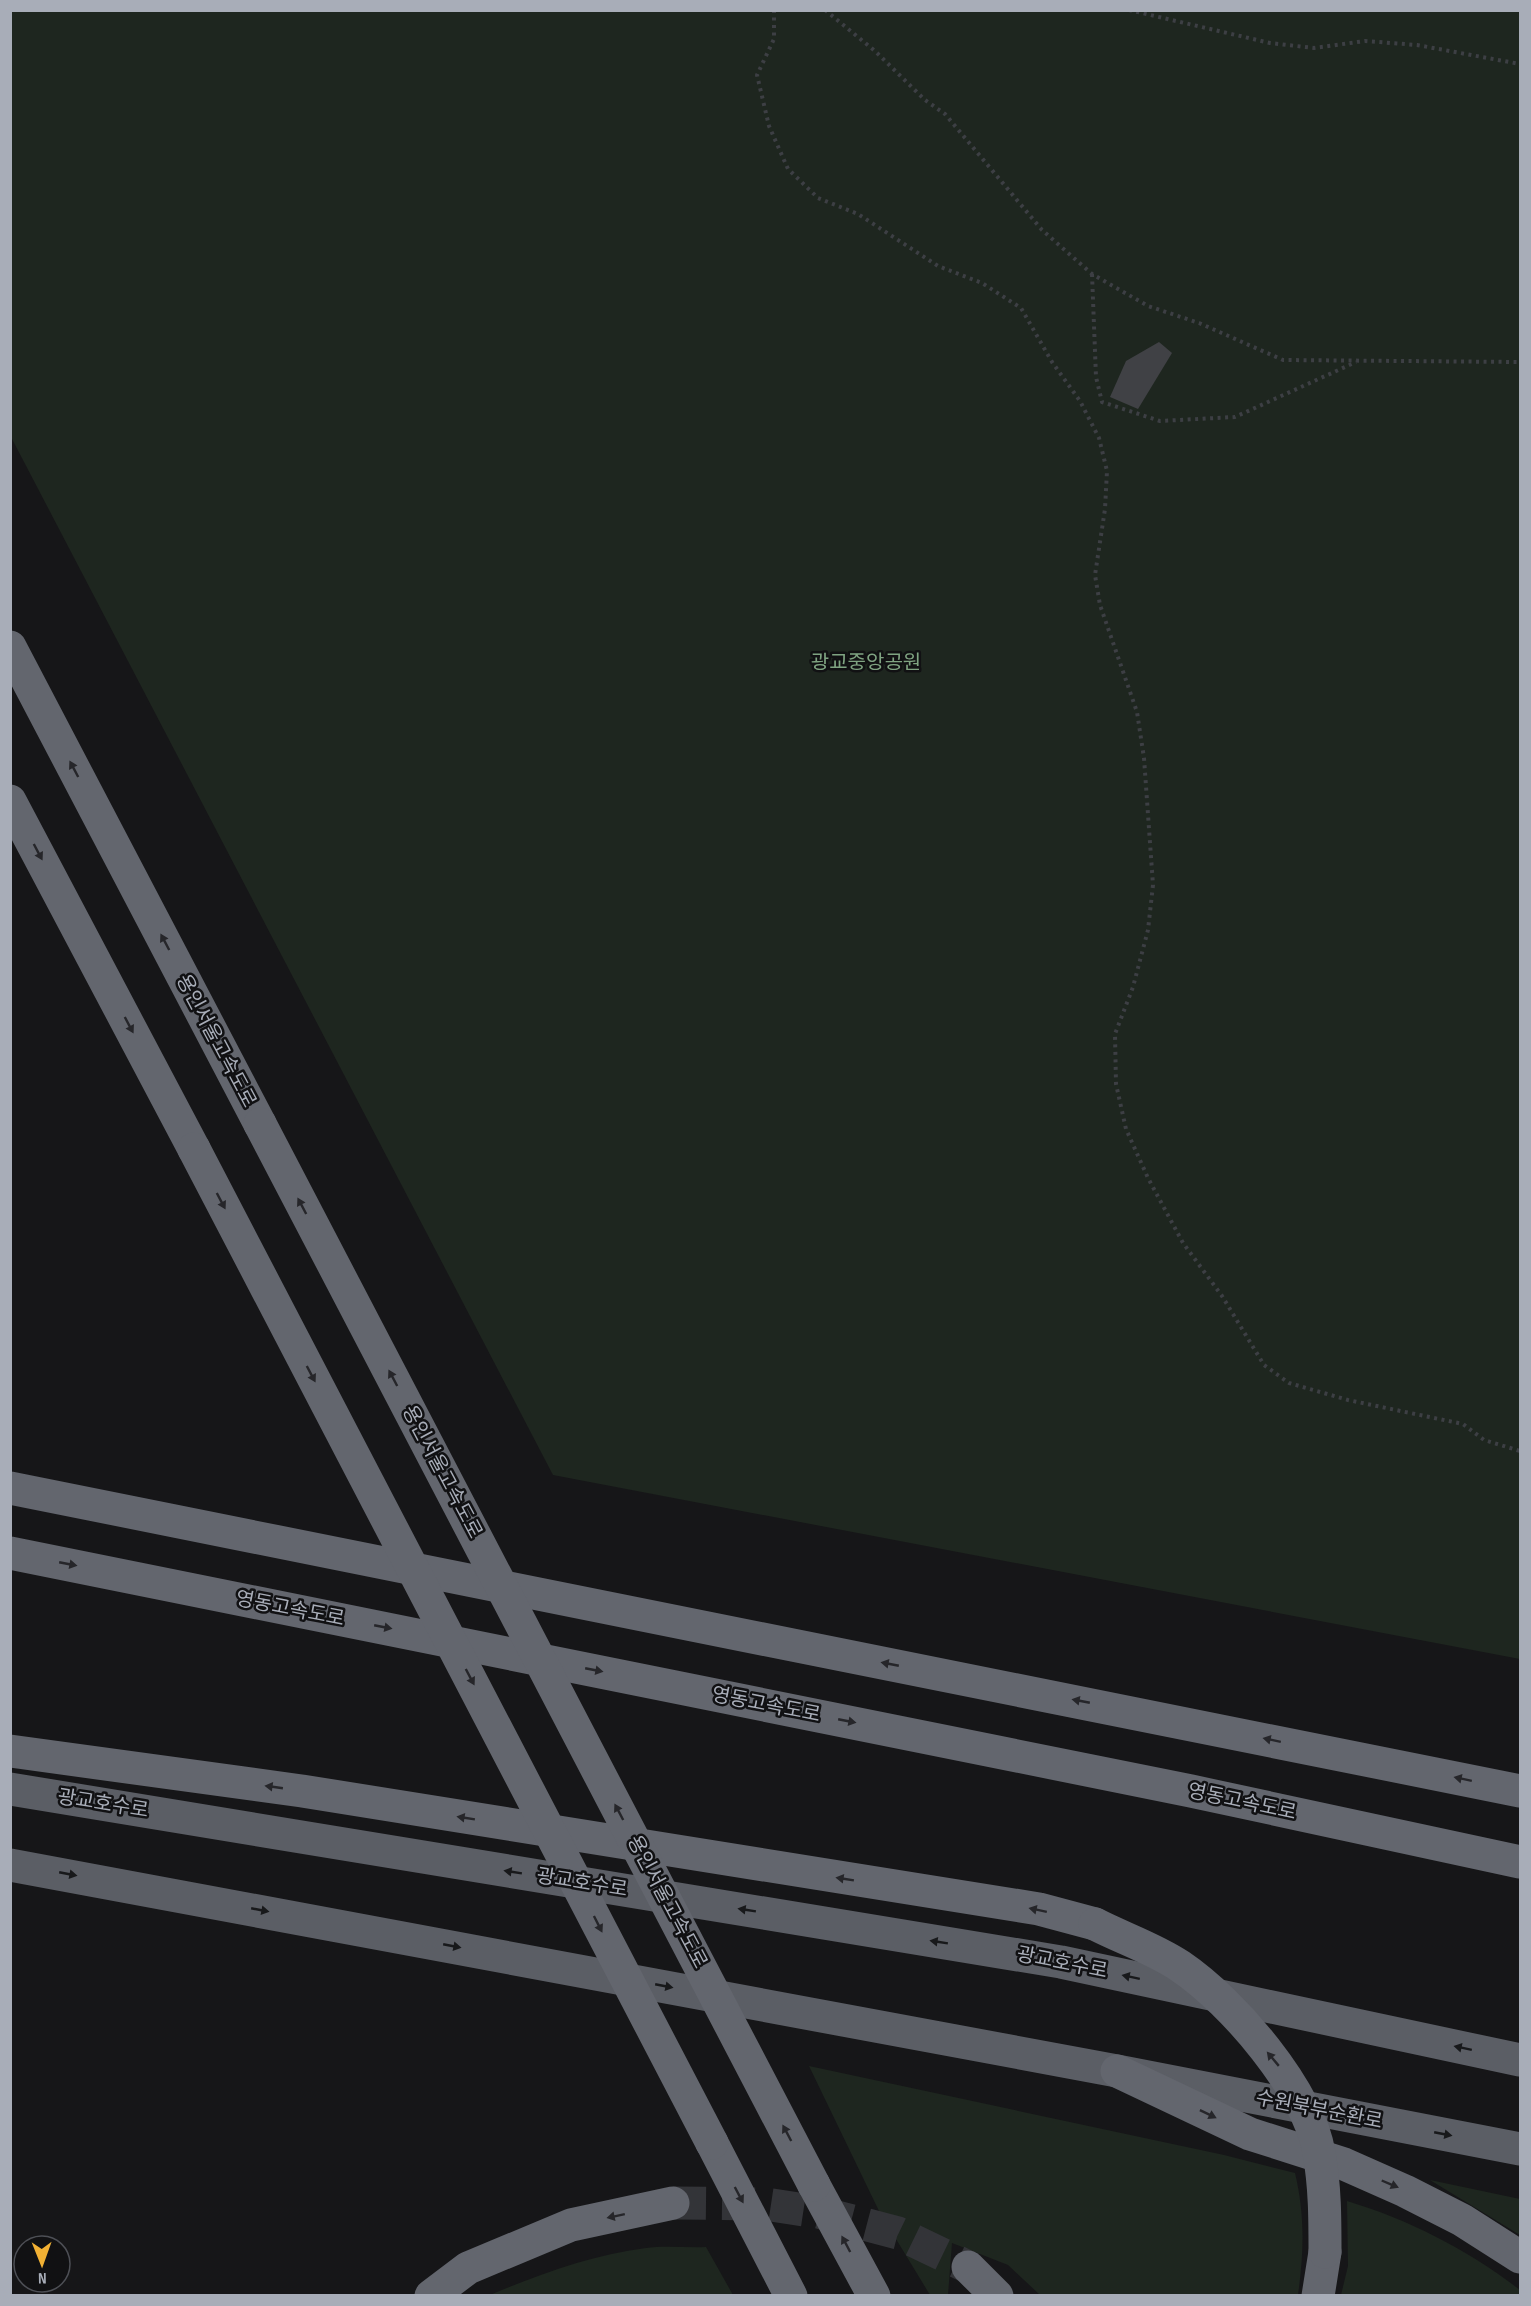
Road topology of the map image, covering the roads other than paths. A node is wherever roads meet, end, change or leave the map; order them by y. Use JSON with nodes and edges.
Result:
{"nodes":[{"id":1,"x":10,"y":647,"type":"edge"},
{"id":2,"x":10,"y":801,"type":"edge"},
{"id":3,"x":10,"y":1488,"type":"edge"},
{"id":4,"x":10,"y":1553,"type":"edge"},
{"id":5,"x":10,"y":1751,"type":"edge"},
{"id":6,"x":10,"y":1789,"type":"edge"},
{"id":7,"x":1521,"y":1791,"type":"edge"},
{"id":8,"x":1521,"y":1863,"type":"edge"},
{"id":9,"x":10,"y":1865,"type":"edge"},
{"id":10,"x":1521,"y":2060,"type":"edge"},
{"id":11,"x":1117,"y":2071,"type":"junction"},
{"id":12,"x":1521,"y":2150,"type":"edge"},
{"id":13,"x":673,"y":2204,"type":"tunnel mouth"},
{"id":14,"x":1521,"y":2257,"type":"edge"},
{"id":15,"x":968,"y":2267,"type":"tunnel mouth"},
{"id":16,"x":430,"y":2295,"type":"edge"},
{"id":17,"x":792,"y":2295,"type":"edge"},
{"id":18,"x":874,"y":2295,"type":"edge"},
{"id":19,"x":997,"y":2295,"type":"edge"},
{"id":20,"x":1318,"y":2295,"type":"edge"}],
"edges":[{"from":18,"to":1,"type":"highway","name":"용인서울고속도로","one_way":true,"bridge":true},
{"from":2,"to":17,"type":"highway","one_way":true,"bridge":true},
{"from":7,"to":3,"type":"highway","one_way":true},
{"from":4,"to":8,"type":"highway","name":"영동고속도로","one_way":true},
{"from":20,"to":5,"type":"highway","one_way":true,"bridge":true},
{"from":10,"to":6,"type":"highway","name":"광교호수로","one_way":true},
{"from":9,"to":11,"type":"highway","one_way":true},
{"from":11,"to":12,"type":"highway","name":"수원북부순환로","one_way":true},
{"from":11,"to":14,"type":"highway","one_way":true},
{"from":13,"to":16,"type":"highway","one_way":true},
{"from":15,"to":19,"type":"highway"}]}
